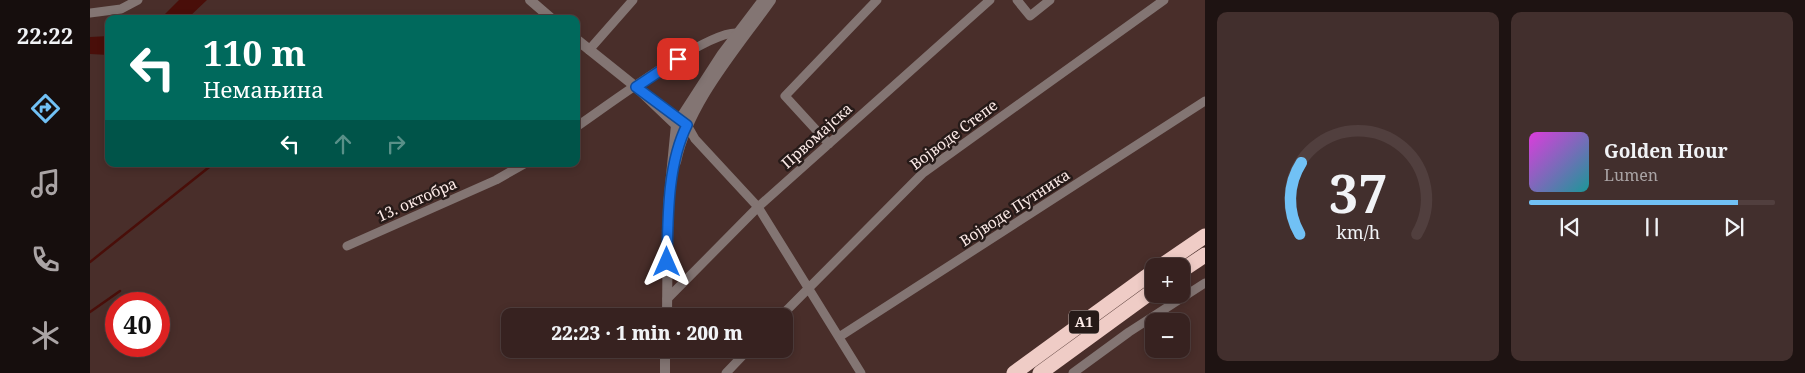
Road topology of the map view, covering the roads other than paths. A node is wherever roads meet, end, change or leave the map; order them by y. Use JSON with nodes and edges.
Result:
{"nodes":[{"id":1,"x":138,"y":0,"type":"edge"},
{"id":2,"x":530,"y":0,"type":"edge"},
{"id":3,"x":633,"y":0,"type":"edge"},
{"id":4,"x":763,"y":0,"type":"edge"},
{"id":5,"x":771,"y":0,"type":"edge"},
{"id":6,"x":877,"y":0,"type":"edge"},
{"id":7,"x":990,"y":0,"type":"edge"},
{"id":8,"x":1017,"y":0,"type":"edge"},
{"id":9,"x":1050,"y":0,"type":"edge"},
{"id":10,"x":1164,"y":0,"type":"edge"},
{"id":11,"x":90,"y":13,"type":"edge"},
{"id":12,"x":547,"y":15,"type":"edge"},
{"id":13,"x":737,"y":33,"type":"junction"},
{"id":14,"x":580,"y":42,"type":"edge"},
{"id":15,"x":589,"y":50,"type":"junction"},
{"id":16,"x":636,"y":87,"type":"junction"},
{"id":17,"x":1205,"y":101,"type":"edge"},
{"id":18,"x":580,"y":125,"type":"edge"},
{"id":19,"x":682,"y":125,"type":"junction"},
{"id":20,"x":829,"y":144,"type":"junction"},
{"id":21,"x":519,"y":167,"type":"edge"},
{"id":22,"x":758,"y":206,"type":"junction"},
{"id":23,"x":1205,"y":236,"type":"edge"},
{"id":24,"x":347,"y":246,"type":"dead end"},
{"id":25,"x":1205,"y":255,"type":"edge"},
{"id":26,"x":1173,"y":258,"type":"edge"},
{"id":27,"x":1190,"y":265,"type":"edge"},
{"id":28,"x":1145,"y":278,"type":"edge"},
{"id":29,"x":1205,"y":283,"type":"edge"},
{"id":30,"x":808,"y":288,"type":"junction"},
{"id":31,"x":1145,"y":297,"type":"edge"},
{"id":32,"x":667,"y":299,"type":"junction"},
{"id":33,"x":667,"y":308,"type":"edge"},
{"id":34,"x":789,"y":308,"type":"edge"},
{"id":35,"x":840,"y":337,"type":"junction"},
{"id":36,"x":666,"y":358,"type":"edge"},
{"id":37,"x":740,"y":358,"type":"edge"},
{"id":38,"x":665,"y":373,"type":"edge"},
{"id":39,"x":726,"y":373,"type":"edge"},
{"id":40,"x":861,"y":373,"type":"edge"},
{"id":41,"x":1014,"y":373,"type":"edge"},
{"id":42,"x":1040,"y":373,"type":"edge"},
{"id":43,"x":1073,"y":373,"type":"edge"}],
"edges":[{"from":1,"to":11,"type":"street"},
{"from":2,"to":12,"type":"street"},
{"from":3,"to":15,"type":"street"},
{"from":4,"to":13,"type":"street"},
{"from":5,"to":19,"type":"street"},
{"from":6,"to":20,"type":"street"},
{"from":7,"to":20,"type":"street","name":"Првомајска"},
{"from":8,"to":9,"type":"street"},
{"from":10,"to":30,"type":"street","name":"Војводе Степе"},
{"from":13,"to":16,"type":"street"},
{"from":13,"to":19,"type":"street"},
{"from":14,"to":15,"type":"street"},
{"from":15,"to":16,"type":"street"},
{"from":16,"to":18,"type":"street"},
{"from":16,"to":19,"type":"street"},
{"from":17,"to":35,"type":"street","name":"Војводе Путника"},
{"from":19,"to":22,"type":"street"},
{"from":19,"to":32,"type":"street"},
{"from":20,"to":22,"type":"street","name":"Првомајска"},
{"from":21,"to":24,"type":"street","name":"13. октобра"},
{"from":22,"to":30,"type":"street"},
{"from":22,"to":32,"type":"street","name":"Првомајска"},
{"from":23,"to":26,"type":"highway"},
{"from":25,"to":27,"type":"highway"},
{"from":28,"to":41,"type":"highway","number":"A1"},
{"from":29,"to":43,"type":"street"},
{"from":30,"to":34,"type":"street","name":"Војводе Степе"},
{"from":30,"to":35,"type":"street"},
{"from":31,"to":42,"type":"highway","number":"A1"},
{"from":32,"to":33,"type":"street"},
{"from":35,"to":40,"type":"street"},
{"from":36,"to":38,"type":"street"},
{"from":37,"to":39,"type":"street"}]}
